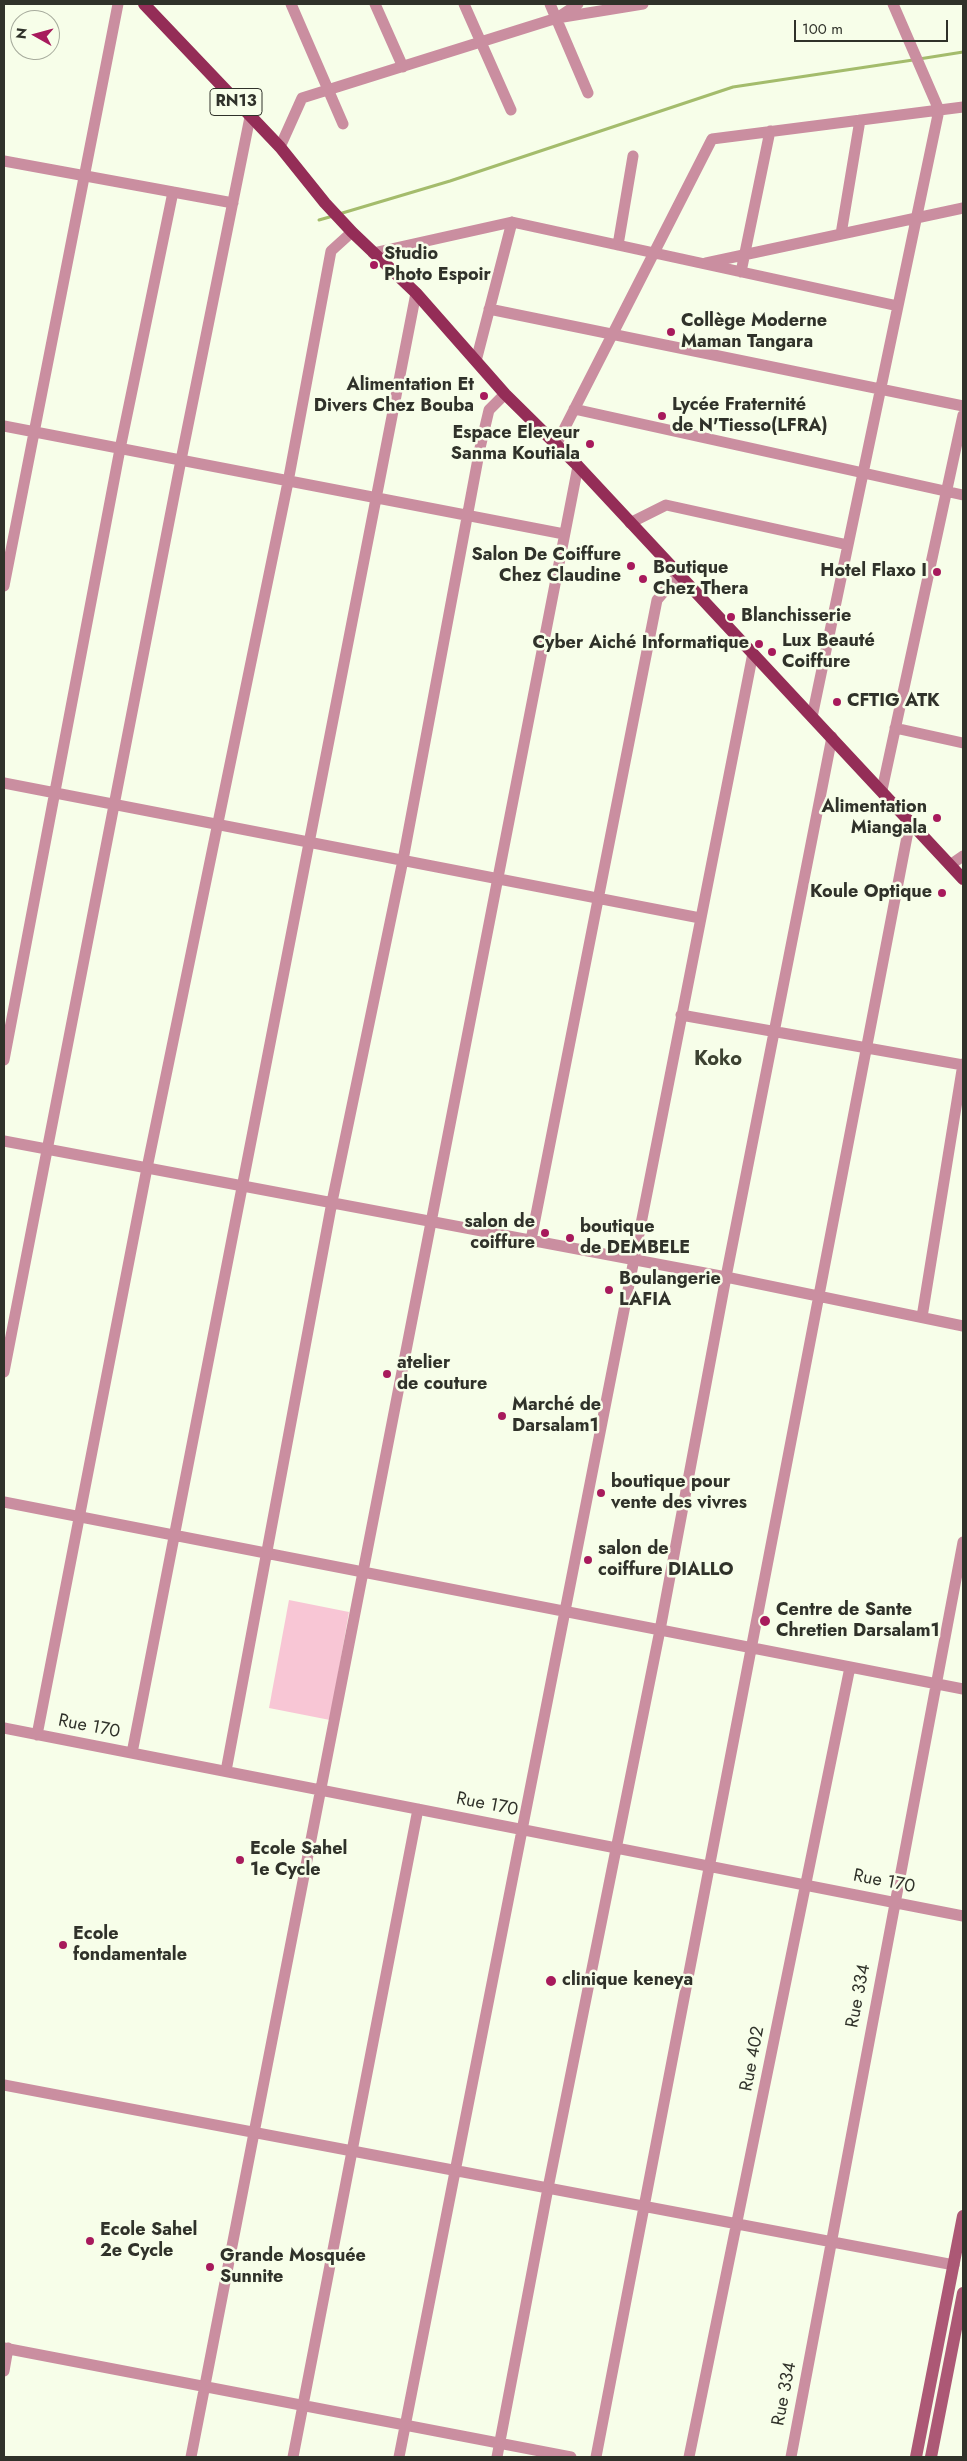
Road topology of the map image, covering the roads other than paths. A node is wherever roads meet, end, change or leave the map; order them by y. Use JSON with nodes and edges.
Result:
{"nodes":[{"id":1,"x":118,"y":4,"type":"edge"},
{"id":2,"x":144,"y":4,"type":"edge"},
{"id":3,"x":290,"y":4,"type":"edge"},
{"id":4,"x":376,"y":4,"type":"edge"},
{"id":5,"x":464,"y":4,"type":"edge"},
{"id":6,"x":550,"y":4,"type":"edge"},
{"id":7,"x":578,"y":4,"type":"edge"},
{"id":8,"x":643,"y":4,"type":"edge"},
{"id":9,"x":893,"y":4,"type":"edge"},
{"id":10,"x":557,"y":18,"type":"junction"},
{"id":11,"x":481,"y":42,"type":"junction"},
{"id":12,"x":403,"y":66,"type":"junction"},
{"id":13,"x":329,"y":90,"type":"junction"},
{"id":14,"x":588,"y":93,"type":"dead end"},
{"id":15,"x":963,"y":107,"type":"edge"},
{"id":16,"x":511,"y":110,"type":"dead end"},
{"id":17,"x":939,"y":110,"type":"junction"},
{"id":18,"x":250,"y":117,"type":"junction"},
{"id":19,"x":860,"y":120,"type":"junction"},
{"id":20,"x":343,"y":124,"type":"dead end"},
{"id":21,"x":770,"y":131,"type":"junction"},
{"id":22,"x":280,"y":147,"type":"junction"},
{"id":23,"x":633,"y":156,"type":"dead end"},
{"id":24,"x":4,"y":161,"type":"edge"},
{"id":25,"x":83,"y":176,"type":"junction"},
{"id":26,"x":172,"y":192,"type":"junction"},
{"id":27,"x":233,"y":203,"type":"junction"},
{"id":28,"x":963,"y":208,"type":"edge"},
{"id":29,"x":916,"y":218,"type":"junction"},
{"id":30,"x":512,"y":222,"type":"junction"},
{"id":31,"x":352,"y":232,"type":"junction"},
{"id":32,"x":841,"y":234,"type":"junction"},
{"id":33,"x":618,"y":245,"type":"junction"},
{"id":34,"x":373,"y":253,"type":"junction"},
{"id":35,"x":654,"y":253,"type":"junction"},
{"id":36,"x":745,"y":253,"type":"junction"},
{"id":37,"x":702,"y":263,"type":"junction"},
{"id":38,"x":741,"y":272,"type":"junction"},
{"id":39,"x":416,"y":292,"type":"junction"},
{"id":40,"x":898,"y":306,"type":"junction"},
{"id":41,"x":489,"y":309,"type":"junction"},
{"id":42,"x":614,"y":335,"type":"junction"},
{"id":43,"x":476,"y":361,"type":"junction"},
{"id":44,"x":881,"y":389,"type":"junction"},
{"id":45,"x":505,"y":394,"type":"junction"},
{"id":46,"x":963,"y":406,"type":"edge"},
{"id":47,"x":574,"y":410,"type":"junction"},
{"id":48,"x":963,"y":415,"type":"edge"},
{"id":49,"x":4,"y":426,"type":"edge"},
{"id":50,"x":34,"y":432,"type":"junction"},
{"id":51,"x":556,"y":445,"type":"junction"},
{"id":52,"x":120,"y":449,"type":"junction"},
{"id":53,"x":181,"y":460,"type":"junction"},
{"id":54,"x":578,"y":466,"type":"junction"},
{"id":55,"x":863,"y":473,"type":"junction"},
{"id":56,"x":288,"y":482,"type":"junction"},
{"id":57,"x":947,"y":491,"type":"junction"},
{"id":58,"x":963,"y":495,"type":"edge"},
{"id":59,"x":376,"y":498,"type":"junction"},
{"id":60,"x":468,"y":516,"type":"junction"},
{"id":61,"x":630,"y":523,"type":"junction"},
{"id":62,"x":564,"y":534,"type":"junction"},
{"id":63,"x":848,"y":546,"type":"junction"},
{"id":64,"x":678,"y":575,"type":"junction"},
{"id":65,"x":4,"y":586,"type":"edge"},
{"id":66,"x":753,"y":653,"type":"junction"},
{"id":67,"x":812,"y":717,"type":"junction"},
{"id":68,"x":895,"y":728,"type":"junction"},
{"id":69,"x":832,"y":737,"type":"junction"},
{"id":70,"x":963,"y":743,"type":"edge"},
{"id":71,"x":4,"y":783,"type":"edge"},
{"id":72,"x":882,"y":790,"type":"junction"},
{"id":73,"x":54,"y":793,"type":"junction"},
{"id":74,"x":113,"y":804,"type":"junction"},
{"id":75,"x":910,"y":821,"type":"junction"},
{"id":76,"x":216,"y":825,"type":"junction"},
{"id":77,"x":309,"y":842,"type":"junction"},
{"id":78,"x":963,"y":856,"type":"edge"},
{"id":79,"x":403,"y":860,"type":"junction"},
{"id":80,"x":950,"y":865,"type":"junction"},
{"id":81,"x":498,"y":879,"type":"junction"},
{"id":82,"x":963,"y":879,"type":"edge"},
{"id":83,"x":597,"y":898,"type":"junction"},
{"id":84,"x":700,"y":918,"type":"junction"},
{"id":85,"x":681,"y":1015,"type":"junction"},
{"id":86,"x":773,"y":1030,"type":"junction"},
{"id":87,"x":867,"y":1047,"type":"junction"},
{"id":88,"x":4,"y":1060,"type":"edge"},
{"id":89,"x":963,"y":1064,"type":"edge"},
{"id":90,"x":4,"y":1141,"type":"edge"},
{"id":91,"x":48,"y":1149,"type":"junction"},
{"id":92,"x":147,"y":1168,"type":"junction"},
{"id":93,"x":242,"y":1186,"type":"junction"},
{"id":94,"x":332,"y":1202,"type":"junction"},
{"id":95,"x":432,"y":1221,"type":"junction"},
{"id":96,"x":531,"y":1240,"type":"junction"},
{"id":97,"x":634,"y":1260,"type":"junction"},
{"id":98,"x":726,"y":1277,"type":"junction"},
{"id":99,"x":819,"y":1296,"type":"junction"},
{"id":100,"x":922,"y":1317,"type":"junction"},
{"id":101,"x":963,"y":1326,"type":"edge"},
{"id":102,"x":4,"y":1372,"type":"edge"},
{"id":103,"x":4,"y":1502,"type":"edge"},
{"id":104,"x":80,"y":1516,"type":"junction"},
{"id":105,"x":174,"y":1535,"type":"junction"},
{"id":106,"x":963,"y":1542,"type":"edge"},
{"id":107,"x":266,"y":1553,"type":"junction"},
{"id":108,"x":363,"y":1572,"type":"junction"},
{"id":109,"x":565,"y":1612,"type":"junction"},
{"id":110,"x":660,"y":1630,"type":"junction"},
{"id":111,"x":752,"y":1648,"type":"junction"},
{"id":112,"x":850,"y":1667,"type":"junction"},
{"id":113,"x":935,"y":1684,"type":"junction"},
{"id":114,"x":963,"y":1690,"type":"edge"},
{"id":115,"x":4,"y":1728,"type":"edge"},
{"id":116,"x":37,"y":1735,"type":"junction"},
{"id":117,"x":132,"y":1753,"type":"junction"},
{"id":118,"x":226,"y":1771,"type":"junction"},
{"id":119,"x":321,"y":1790,"type":"junction"},
{"id":120,"x":418,"y":1809,"type":"junction"},
{"id":121,"x":522,"y":1830,"type":"junction"},
{"id":122,"x":616,"y":1848,"type":"junction"},
{"id":123,"x":710,"y":1866,"type":"junction"},
{"id":124,"x":806,"y":1885,"type":"junction"},
{"id":125,"x":895,"y":1902,"type":"junction"},
{"id":126,"x":963,"y":1916,"type":"edge"},
{"id":127,"x":4,"y":2085,"type":"edge"},
{"id":128,"x":254,"y":2132,"type":"junction"},
{"id":129,"x":352,"y":2151,"type":"junction"},
{"id":130,"x":455,"y":2171,"type":"junction"},
{"id":131,"x":548,"y":2188,"type":"junction"},
{"id":132,"x":644,"y":2207,"type":"junction"},
{"id":133,"x":963,"y":2216,"type":"edge"},
{"id":134,"x":738,"y":2224,"type":"junction"},
{"id":135,"x":831,"y":2242,"type":"junction"},
{"id":136,"x":954,"y":2265,"type":"junction"},
{"id":137,"x":963,"y":2293,"type":"edge"},
{"id":138,"x":6,"y":2348,"type":"edge"},
{"id":139,"x":4,"y":2371,"type":"edge"},
{"id":140,"x":204,"y":2386,"type":"junction"},
{"id":141,"x":303,"y":2405,"type":"junction"},
{"id":142,"x":406,"y":2426,"type":"junction"},
{"id":143,"x":500,"y":2444,"type":"junction"},
{"id":144,"x":191,"y":2457,"type":"edge"},
{"id":145,"x":293,"y":2457,"type":"edge"},
{"id":146,"x":399,"y":2457,"type":"edge"},
{"id":147,"x":497,"y":2457,"type":"edge"},
{"id":148,"x":571,"y":2457,"type":"edge"},
{"id":149,"x":596,"y":2457,"type":"edge"},
{"id":150,"x":689,"y":2457,"type":"edge"},
{"id":151,"x":791,"y":2457,"type":"edge"},
{"id":152,"x":916,"y":2457,"type":"edge"},
{"id":153,"x":931,"y":2457,"type":"edge"}],
"edges":[{"from":1,"to":25,"type":"street"},
{"from":2,"to":18,"type":"main road","number":"RN13"},
{"from":3,"to":13,"type":"street"},
{"from":4,"to":12,"type":"street"},
{"from":5,"to":11,"type":"street"},
{"from":6,"to":10,"type":"street"},
{"from":7,"to":10,"type":"street"},
{"from":8,"to":10,"type":"street"},
{"from":9,"to":17,"type":"street"},
{"from":10,"to":11,"type":"street"},
{"from":10,"to":14,"type":"street"},
{"from":11,"to":12,"type":"street"},
{"from":11,"to":16,"type":"street"},
{"from":12,"to":13,"type":"street"},
{"from":13,"to":20,"type":"street"},
{"from":13,"to":22,"type":"street"},
{"from":15,"to":17,"type":"street"},
{"from":17,"to":19,"type":"street"},
{"from":17,"to":29,"type":"street"},
{"from":18,"to":22,"type":"main road","number":"RN13"},
{"from":18,"to":27,"type":"street"},
{"from":19,"to":21,"type":"street"},
{"from":19,"to":32,"type":"street"},
{"from":21,"to":35,"type":"street"},
{"from":21,"to":36,"type":"street"},
{"from":22,"to":31,"type":"main road","number":"RN13"},
{"from":23,"to":33,"type":"street"},
{"from":24,"to":25,"type":"street"},
{"from":25,"to":26,"type":"street"},
{"from":25,"to":50,"type":"street"},
{"from":26,"to":27,"type":"street"},
{"from":26,"to":52,"type":"street"},
{"from":27,"to":53,"type":"street"},
{"from":28,"to":29,"type":"street"},
{"from":29,"to":32,"type":"street"},
{"from":29,"to":40,"type":"street"},
{"from":30,"to":33,"type":"street"},
{"from":30,"to":34,"type":"street"},
{"from":30,"to":41,"type":"street"},
{"from":31,"to":34,"type":"main road","number":"RN13"},
{"from":31,"to":56,"type":"street"},
{"from":32,"to":36,"type":"street"},
{"from":33,"to":35,"type":"street"},
{"from":34,"to":39,"type":"main road","number":"RN13"},
{"from":35,"to":37,"type":"street"},
{"from":35,"to":42,"type":"street"},
{"from":36,"to":37,"type":"street"},
{"from":36,"to":38,"type":"street"},
{"from":37,"to":38,"type":"street"},
{"from":38,"to":40,"type":"street"},
{"from":39,"to":43,"type":"main road","number":"RN13"},
{"from":39,"to":59,"type":"street"},
{"from":40,"to":44,"type":"street"},
{"from":41,"to":42,"type":"street"},
{"from":41,"to":43,"type":"street"},
{"from":42,"to":44,"type":"street"},
{"from":42,"to":47,"type":"street"},
{"from":43,"to":45,"type":"main road","number":"RN13"},
{"from":44,"to":46,"type":"street"},
{"from":44,"to":55,"type":"street"},
{"from":45,"to":51,"type":"main road","number":"RN13"},
{"from":45,"to":60,"type":"street"},
{"from":47,"to":51,"type":"street"},
{"from":47,"to":55,"type":"street"},
{"from":48,"to":57,"type":"street"},
{"from":49,"to":50,"type":"street"},
{"from":50,"to":52,"type":"street"},
{"from":50,"to":65,"type":"street"},
{"from":51,"to":54,"type":"main road","number":"RN13"},
{"from":52,"to":53,"type":"street"},
{"from":52,"to":73,"type":"street"},
{"from":53,"to":56,"type":"street"},
{"from":53,"to":74,"type":"street"},
{"from":54,"to":61,"type":"main road","number":"RN13"},
{"from":54,"to":62,"type":"street"},
{"from":55,"to":57,"type":"street"},
{"from":55,"to":63,"type":"street"},
{"from":56,"to":59,"type":"street"},
{"from":56,"to":76,"type":"street"},
{"from":57,"to":58,"type":"street"},
{"from":57,"to":68,"type":"street"},
{"from":59,"to":60,"type":"street"},
{"from":59,"to":77,"type":"street"},
{"from":60,"to":62,"type":"street"},
{"from":60,"to":79,"type":"street"},
{"from":61,"to":63,"type":"street"},
{"from":61,"to":64,"type":"main road","number":"RN13"},
{"from":62,"to":81,"type":"street"},
{"from":63,"to":67,"type":"street"},
{"from":64,"to":66,"type":"main road","number":"RN13"},
{"from":64,"to":83,"type":"street"},
{"from":66,"to":67,"type":"main road","number":"RN13"},
{"from":66,"to":84,"type":"street"},
{"from":67,"to":69,"type":"main road","number":"RN13"},
{"from":68,"to":70,"type":"street"},
{"from":68,"to":72,"type":"street"},
{"from":69,"to":72,"type":"main road","number":"RN13"},
{"from":69,"to":86,"type":"street"},
{"from":71,"to":73,"type":"street"},
{"from":72,"to":75,"type":"main road","number":"RN13"},
{"from":73,"to":74,"type":"street"},
{"from":73,"to":88,"type":"street"},
{"from":74,"to":76,"type":"street"},
{"from":74,"to":91,"type":"street"},
{"from":75,"to":80,"type":"main road","number":"RN13"},
{"from":75,"to":87,"type":"street"},
{"from":76,"to":77,"type":"street"},
{"from":76,"to":92,"type":"street"},
{"from":77,"to":79,"type":"street"},
{"from":77,"to":93,"type":"street"},
{"from":78,"to":80,"type":"street"},
{"from":79,"to":81,"type":"street"},
{"from":79,"to":94,"type":"street"},
{"from":80,"to":82,"type":"main road","number":"RN13"},
{"from":81,"to":83,"type":"street"},
{"from":81,"to":95,"type":"street"},
{"from":83,"to":84,"type":"street"},
{"from":83,"to":96,"type":"street"},
{"from":84,"to":85,"type":"street"},
{"from":85,"to":86,"type":"street"},
{"from":85,"to":97,"type":"street"},
{"from":86,"to":87,"type":"street"},
{"from":86,"to":98,"type":"street"},
{"from":87,"to":89,"type":"street"},
{"from":87,"to":99,"type":"street"},
{"from":89,"to":100,"type":"street"},
{"from":90,"to":91,"type":"street"},
{"from":91,"to":92,"type":"street"},
{"from":91,"to":102,"type":"street"},
{"from":92,"to":93,"type":"street"},
{"from":92,"to":104,"type":"street"},
{"from":93,"to":94,"type":"street"},
{"from":93,"to":105,"type":"street"},
{"from":94,"to":95,"type":"street"},
{"from":94,"to":107,"type":"street"},
{"from":95,"to":96,"type":"street"},
{"from":95,"to":108,"type":"street"},
{"from":96,"to":97,"type":"street"},
{"from":97,"to":98,"type":"street"},
{"from":97,"to":109,"type":"street"},
{"from":98,"to":99,"type":"street"},
{"from":98,"to":110,"type":"street"},
{"from":99,"to":100,"type":"street"},
{"from":99,"to":111,"type":"street"},
{"from":100,"to":101,"type":"street"},
{"from":103,"to":104,"type":"street"},
{"from":104,"to":105,"type":"street"},
{"from":104,"to":116,"type":"street"},
{"from":105,"to":107,"type":"street"},
{"from":105,"to":117,"type":"street"},
{"from":106,"to":113,"type":"street","name":"Rue 334"},
{"from":107,"to":108,"type":"street"},
{"from":107,"to":118,"type":"street"},
{"from":108,"to":109,"type":"street"},
{"from":108,"to":119,"type":"street"},
{"from":109,"to":110,"type":"street"},
{"from":109,"to":121,"type":"street"},
{"from":110,"to":111,"type":"street"},
{"from":110,"to":122,"type":"street"},
{"from":111,"to":112,"type":"street"},
{"from":111,"to":123,"type":"street"},
{"from":112,"to":113,"type":"street"},
{"from":112,"to":124,"type":"street","name":"Rue 402"},
{"from":113,"to":114,"type":"street"},
{"from":113,"to":125,"type":"street","name":"Rue 334"},
{"from":115,"to":116,"type":"street","name":"Rue 170"},
{"from":116,"to":117,"type":"street","name":"Rue 170"},
{"from":117,"to":118,"type":"street","name":"Rue 170"},
{"from":118,"to":119,"type":"street","name":"Rue 170"},
{"from":119,"to":120,"type":"street","name":"Rue 170"},
{"from":119,"to":128,"type":"street"},
{"from":120,"to":121,"type":"street","name":"Rue 170"},
{"from":120,"to":129,"type":"street"},
{"from":121,"to":122,"type":"street","name":"Rue 170"},
{"from":121,"to":130,"type":"street"},
{"from":122,"to":123,"type":"street","name":"Rue 170"},
{"from":122,"to":131,"type":"street"},
{"from":123,"to":124,"type":"street","name":"Rue 170"},
{"from":123,"to":132,"type":"street"},
{"from":124,"to":125,"type":"street","name":"Rue 170"},
{"from":124,"to":134,"type":"street","name":"Rue 402"},
{"from":125,"to":126,"type":"street","name":"Rue 170"},
{"from":125,"to":135,"type":"street","name":"Rue 334"},
{"from":127,"to":128,"type":"street"},
{"from":128,"to":129,"type":"street"},
{"from":128,"to":140,"type":"street"},
{"from":129,"to":130,"type":"street"},
{"from":129,"to":141,"type":"street"},
{"from":130,"to":131,"type":"street"},
{"from":130,"to":142,"type":"street"},
{"from":131,"to":132,"type":"street"},
{"from":131,"to":143,"type":"street"},
{"from":132,"to":134,"type":"street"},
{"from":132,"to":149,"type":"street"},
{"from":133,"to":136,"type":"main road"},
{"from":134,"to":135,"type":"street"},
{"from":134,"to":150,"type":"street","name":"Rue 402"},
{"from":135,"to":136,"type":"street"},
{"from":135,"to":151,"type":"street","name":"Rue 334"},
{"from":136,"to":152,"type":"main road"},
{"from":137,"to":153,"type":"main road"},
{"from":138,"to":139,"type":"street"},
{"from":138,"to":140,"type":"street"},
{"from":140,"to":141,"type":"street"},
{"from":140,"to":144,"type":"street"},
{"from":141,"to":142,"type":"street"},
{"from":141,"to":145,"type":"street"},
{"from":142,"to":143,"type":"street"},
{"from":142,"to":146,"type":"street"},
{"from":143,"to":147,"type":"street"},
{"from":143,"to":148,"type":"street"}]}
